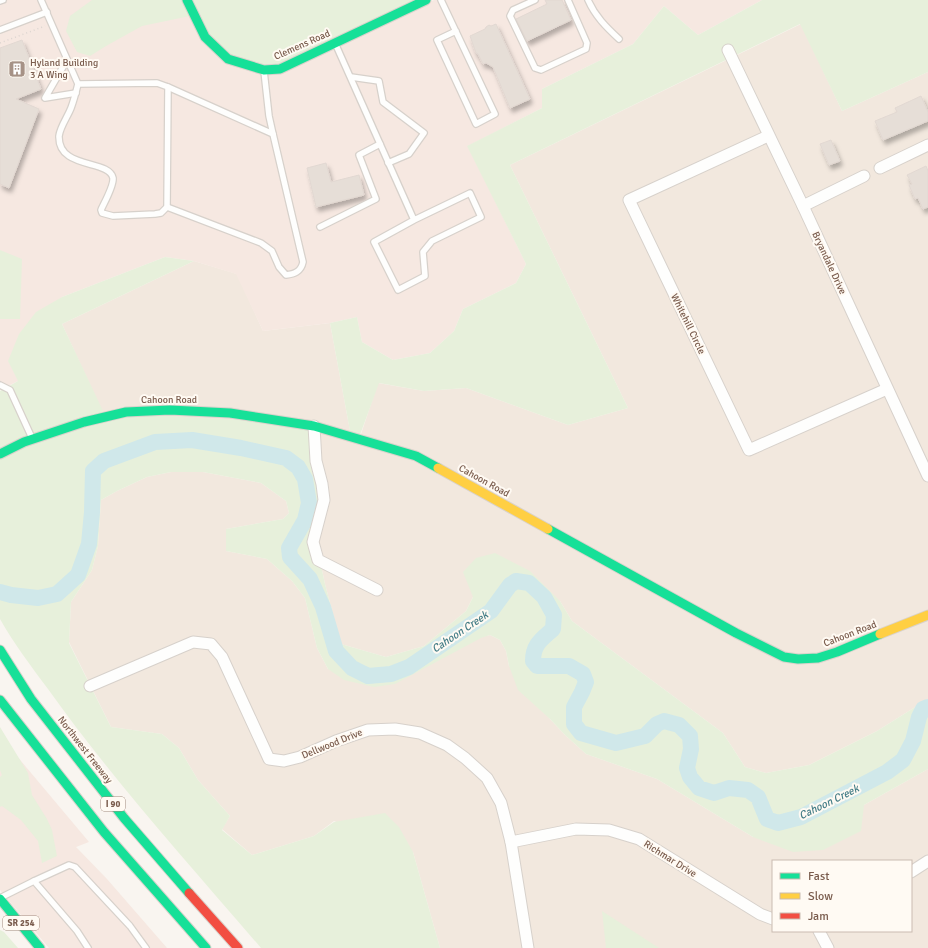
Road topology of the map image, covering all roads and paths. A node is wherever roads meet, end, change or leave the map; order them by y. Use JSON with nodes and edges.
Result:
{"nodes":[{"id":1,"x":41,"y":0,"type":"edge"},
{"id":2,"x":187,"y":0,"type":"edge"},
{"id":3,"x":426,"y":0,"type":"edge"},
{"id":4,"x":441,"y":0,"type":"edge"},
{"id":5,"x":534,"y":0,"type":"edge"},
{"id":6,"x":568,"y":0,"type":"edge"},
{"id":7,"x":588,"y":0,"type":"edge"},
{"id":8,"x":47,"y":12,"type":"junction"},
{"id":9,"x":46,"y":26,"type":"dead end"},
{"id":10,"x":0,"y":30,"type":"edge"},
{"id":11,"x":456,"y":31,"type":"junction"},
{"id":12,"x":619,"y":39,"type":"dead end"},
{"id":13,"x":0,"y":43,"type":"edge"},
{"id":14,"x":335,"y":43,"type":"junction"},
{"id":15,"x":728,"y":50,"type":"dead end"},
{"id":16,"x":67,"y":60,"type":"junction"},
{"id":17,"x":264,"y":70,"type":"junction"},
{"id":18,"x":351,"y":77,"type":"junction"},
{"id":19,"x":78,"y":84,"type":"junction"},
{"id":20,"x":168,"y":87,"type":"junction"},
{"id":21,"x":76,"y":92,"type":"junction"},
{"id":22,"x":274,"y":134,"type":"junction"},
{"id":23,"x":768,"y":136,"type":"junction"},
{"id":24,"x":380,"y":144,"type":"junction"},
{"id":25,"x":928,"y":145,"type":"edge"},
{"id":26,"x":388,"y":163,"type":"junction"},
{"id":27,"x":880,"y":168,"type":"dead end"},
{"id":28,"x":864,"y":176,"type":"dead end"},
{"id":29,"x":803,"y":206,"type":"junction"},
{"id":30,"x":167,"y":207,"type":"junction"},
{"id":31,"x":414,"y":220,"type":"junction"},
{"id":32,"x":320,"y":227,"type":"dead end"},
{"id":33,"x":0,"y":385,"type":"edge"},
{"id":34,"x":887,"y":389,"type":"junction"},
{"id":35,"x":314,"y":426,"type":"junction"},
{"id":36,"x":33,"y":439,"type":"junction"},
{"id":37,"x":0,"y":454,"type":"edge"},
{"id":38,"x":928,"y":476,"type":"edge"},
{"id":39,"x":377,"y":590,"type":"dead end"},
{"id":40,"x":928,"y":615,"type":"edge"},
{"id":41,"x":0,"y":650,"type":"edge"},
{"id":42,"x":90,"y":686,"type":"dead end"},
{"id":43,"x":0,"y":700,"type":"edge"},
{"id":44,"x":511,"y":842,"type":"junction"},
{"id":45,"x":928,"y":861,"type":"edge"},
{"id":46,"x":912,"y":871,"type":"edge"},
{"id":47,"x":34,"y":881,"type":"junction"},
{"id":48,"x":0,"y":899,"type":"edge"},
{"id":49,"x":772,"y":919,"type":"edge"},
{"id":50,"x":820,"y":932,"type":"edge"},
{"id":51,"x":40,"y":948,"type":"edge"},
{"id":52,"x":88,"y":948,"type":"edge"},
{"id":53,"x":146,"y":948,"type":"edge"},
{"id":54,"x":206,"y":948,"type":"edge"},
{"id":55,"x":238,"y":948,"type":"edge"},
{"id":56,"x":528,"y":948,"type":"edge"},
{"id":57,"x":828,"y":948,"type":"edge"}],
"edges":[{"from":1,"to":8,"type":"lane"},
{"from":2,"to":17,"type":"main road","name":"Clemens Road"},
{"from":3,"to":14,"type":"main road","name":"Clemens Road"},
{"from":4,"to":11,"type":"lane"},
{"from":5,"to":6,"type":"lane"},
{"from":7,"to":12,"type":"lane"},
{"from":8,"to":10,"type":"lane"},
{"from":8,"to":16,"type":"lane"},
{"from":9,"to":13,"type":"path"},
{"from":11,"to":11,"type":"lane"},
{"from":14,"to":17,"type":"main road","name":"Clemens Road"},
{"from":14,"to":18,"type":"lane"},
{"from":15,"to":23,"type":"street","name":"Bryandale Drive"},
{"from":16,"to":19,"type":"lane"},
{"from":16,"to":21,"type":"lane"},
{"from":17,"to":22,"type":"lane"},
{"from":18,"to":24,"type":"lane"},
{"from":18,"to":26,"type":"lane"},
{"from":19,"to":20,"type":"lane"},
{"from":19,"to":21,"type":"lane"},
{"from":20,"to":22,"type":"lane"},
{"from":20,"to":30,"type":"lane"},
{"from":21,"to":30,"type":"lane"},
{"from":22,"to":30,"type":"lane"},
{"from":23,"to":29,"type":"street","name":"Bryandale Drive"},
{"from":23,"to":34,"type":"street","name":"Whitehill Circle"},
{"from":24,"to":26,"type":"lane"},
{"from":24,"to":32,"type":"lane"},
{"from":25,"to":27,"type":"street"},
{"from":26,"to":31,"type":"lane"},
{"from":28,"to":29,"type":"street"},
{"from":29,"to":34,"type":"street","name":"Bryandale Drive"},
{"from":31,"to":31,"type":"lane"},
{"from":33,"to":36,"type":"lane"},
{"from":34,"to":38,"type":"street","name":"Bryandale Drive"},
{"from":35,"to":36,"type":"main road","name":"Cahoon Road"},
{"from":35,"to":39,"type":"street"},
{"from":35,"to":40,"type":"main road","name":"Cahoon Road"},
{"from":36,"to":37,"type":"main road","name":"Cahoon Road"},
{"from":41,"to":55,"type":"main road","name":"Northwest Freeway","number":"I 90"},
{"from":42,"to":44,"type":"street","name":"Dellwood Drive"},
{"from":43,"to":54,"type":"main road","number":"I 90"},
{"from":44,"to":49,"type":"street","name":"Richmar Drive"},
{"from":44,"to":56,"type":"street","name":"Dellwood Drive"},
{"from":45,"to":46,"type":"street"},
{"from":47,"to":48,"type":"lane"},
{"from":47,"to":52,"type":"lane"},
{"from":47,"to":53,"type":"lane"},
{"from":48,"to":51,"type":"main road","number":"SR 254"},
{"from":50,"to":57,"type":"street"}]}
